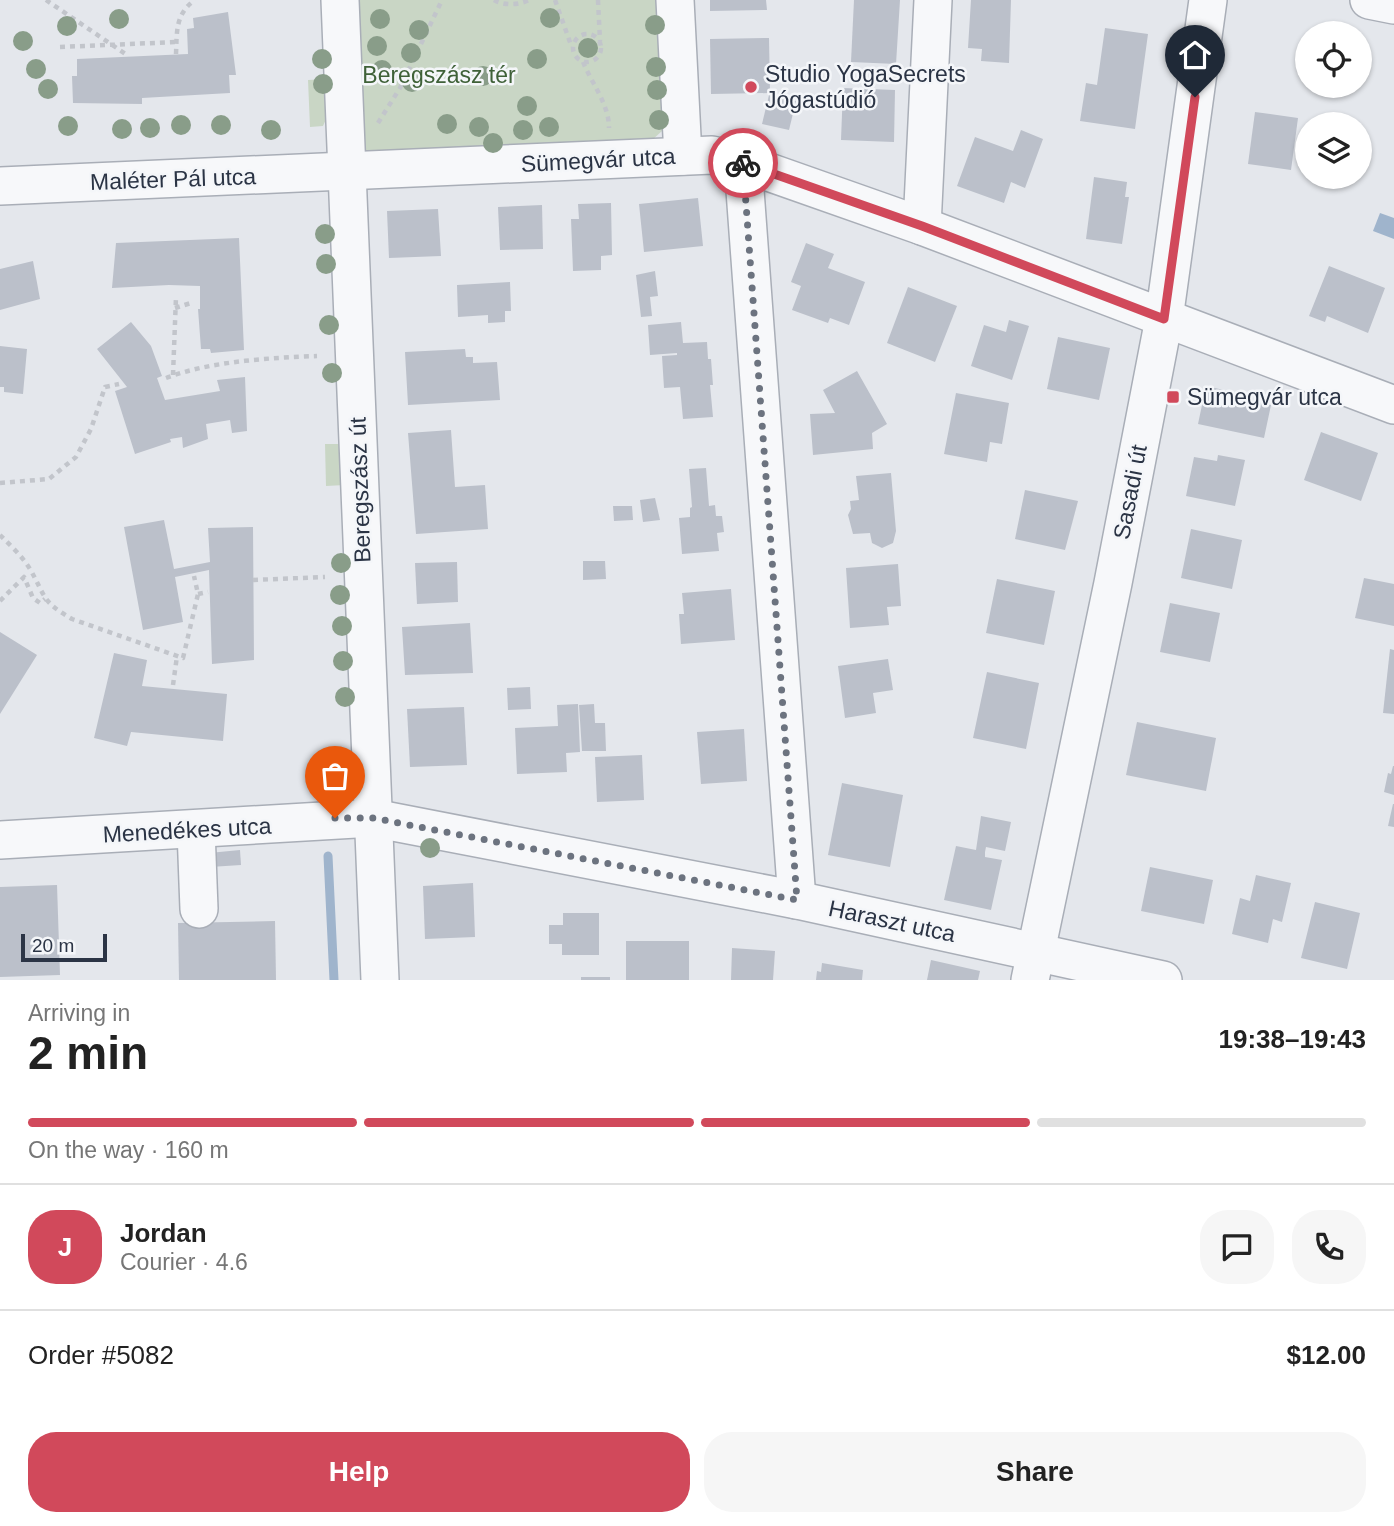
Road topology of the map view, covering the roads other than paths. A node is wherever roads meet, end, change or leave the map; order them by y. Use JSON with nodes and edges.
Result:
{"nodes":[{"id":1,"x":340,"y":0,"type":"edge"},
{"id":2,"x":675,"y":0,"type":"edge"},
{"id":3,"x":933,"y":0,"type":"edge"},
{"id":4,"x":1208,"y":0,"type":"edge"},
{"id":5,"x":1369,"y":0,"type":"edge"},
{"id":6,"x":1394,"y":5,"type":"edge"},
{"id":7,"x":683,"y":156,"type":"junction"},
{"id":8,"x":743,"y":163,"type":"junction"},
{"id":9,"x":345,"y":172,"type":"junction"},
{"id":10,"x":0,"y":186,"type":"edge"},
{"id":11,"x":922,"y":226,"type":"junction"},
{"id":12,"x":1164,"y":319,"type":"junction"},
{"id":13,"x":1394,"y":405,"type":"edge"},
{"id":14,"x":373,"y":818,"type":"junction"},
{"id":15,"x":196,"y":830,"type":"junction"},
{"id":16,"x":0,"y":840,"type":"edge"},
{"id":17,"x":797,"y":900,"type":"junction"},
{"id":18,"x":199,"y":909,"type":"dead end"},
{"id":19,"x":1033,"y":966,"type":"edge"},
{"id":20,"x":380,"y":980,"type":"edge"},
{"id":21,"x":1163,"y":980,"type":"edge"}],
"edges":[{"from":1,"to":9,"type":"street","name":"Beregszász út"},
{"from":2,"to":7,"type":"street"},
{"from":3,"to":11,"type":"street"},
{"from":4,"to":12,"type":"street","name":"Sasadi út"},
{"from":5,"to":6,"type":"street"},
{"from":7,"to":8,"type":"street","name":"Sümegvár utca"},
{"from":7,"to":9,"type":"street","name":"Sümegvár utca"},
{"from":8,"to":11,"type":"street","name":"Sümegvár utca"},
{"from":8,"to":17,"type":"street"},
{"from":9,"to":10,"type":"street","name":"Maléter Pál utca"},
{"from":9,"to":14,"type":"street","name":"Beregszász út"},
{"from":11,"to":12,"type":"street","name":"Sümegvár utca"},
{"from":12,"to":13,"type":"street","name":"Sümegvár utca"},
{"from":12,"to":19,"type":"street","name":"Sasadi út"},
{"from":14,"to":15,"type":"street","name":"Menedékes utca"},
{"from":14,"to":17,"type":"street","name":"Haraszt utca"},
{"from":14,"to":20,"type":"street","name":"Beregszász út"},
{"from":15,"to":16,"type":"street","name":"Menedékes utca"},
{"from":15,"to":18,"type":"street"},
{"from":17,"to":19,"type":"street","name":"Haraszt utca"},
{"from":19,"to":21,"type":"street","name":"Haraszt utca"}]}
